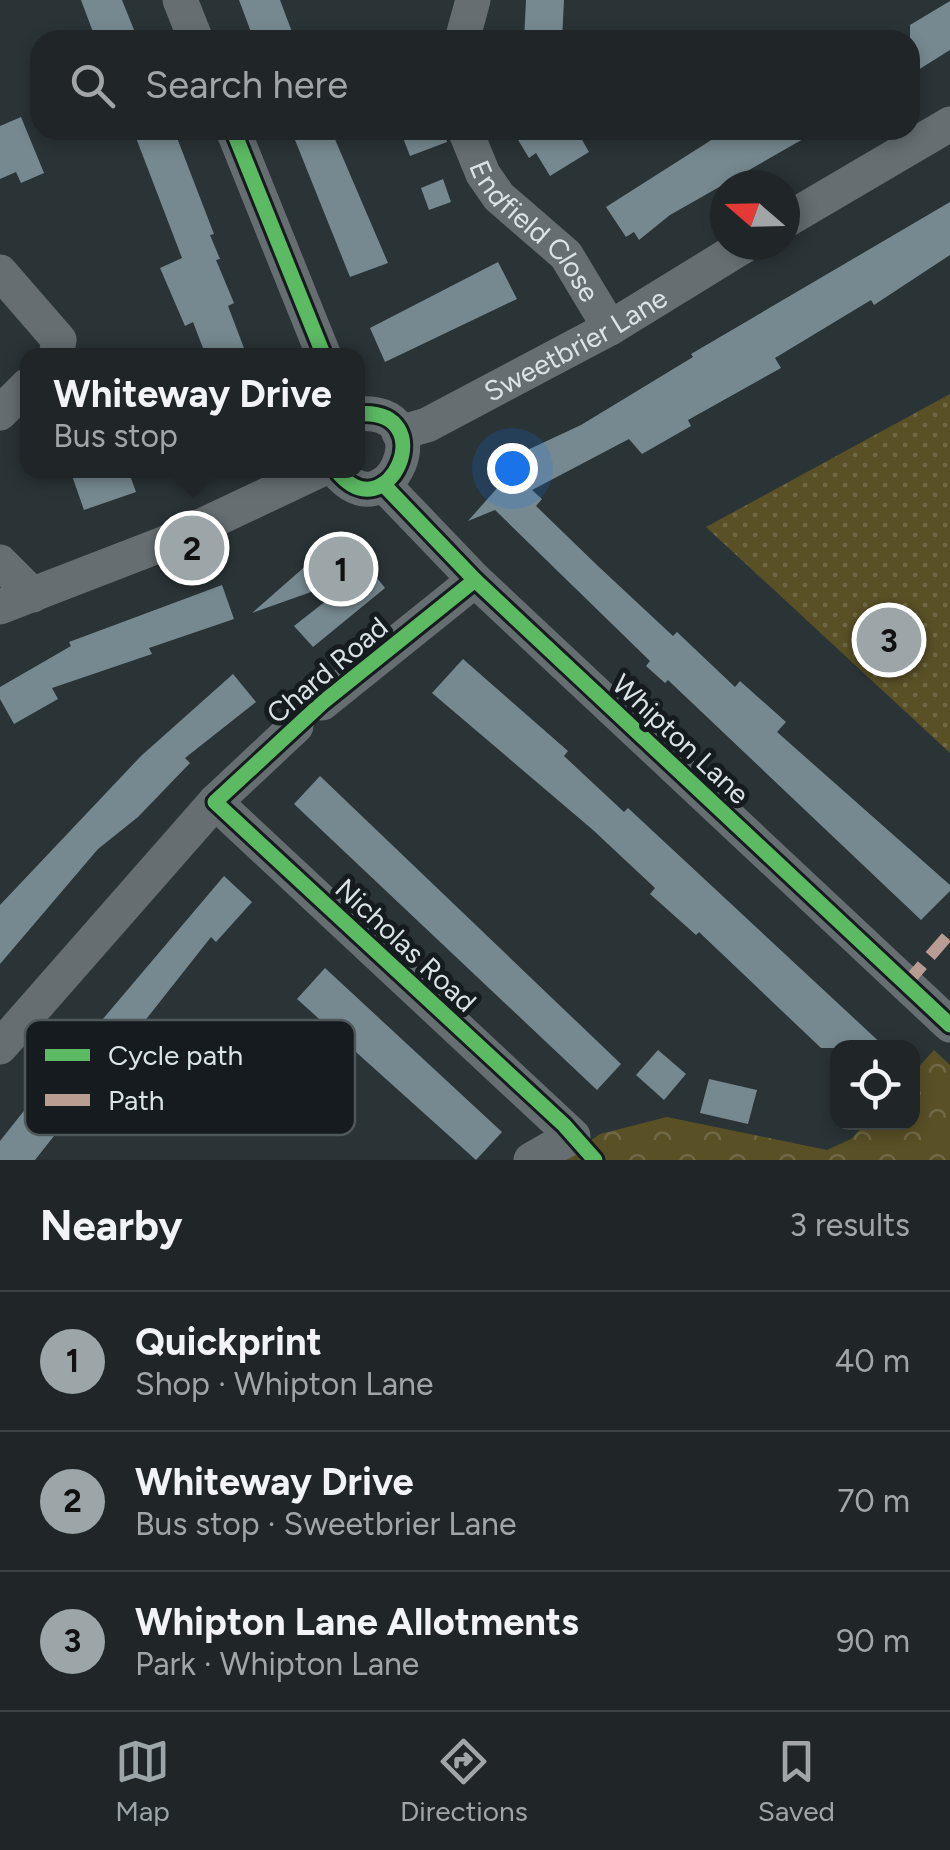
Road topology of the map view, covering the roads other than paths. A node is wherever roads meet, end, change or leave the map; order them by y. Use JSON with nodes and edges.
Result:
{"nodes":[{"id":1,"x":180,"y":0,"type":"edge"},
{"id":2,"x":473,"y":0,"type":"edge"},
{"id":3,"x":192,"y":30,"type":"edge"},
{"id":4,"x":465,"y":30,"type":"edge"},
{"id":5,"x":950,"y":124,"type":"edge"},
{"id":6,"x":237,"y":140,"type":"edge"},
{"id":7,"x":469,"y":140,"type":"edge"},
{"id":8,"x":800,"y":212,"type":"edge"},
{"id":9,"x":721,"y":260,"type":"edge"},
{"id":10,"x":0,"y":272,"type":"edge"},
{"id":11,"x":610,"y":328,"type":"junction"},
{"id":12,"x":57,"y":348,"type":"edge"},
{"id":13,"x":321,"y":348,"type":"edge"},
{"id":14,"x":20,"y":393,"type":"edge"},
{"id":15,"x":0,"y":413,"type":"edge"},
{"id":16,"x":365,"y":415,"type":"edge"},
{"id":17,"x":399,"y":432,"type":"junction"},
{"id":18,"x":303,"y":478,"type":"edge"},
{"id":19,"x":347,"y":478,"type":"edge"},
{"id":20,"x":383,"y":484,"type":"junction"},
{"id":21,"x":0,"y":562,"type":"edge"},
{"id":22,"x":474,"y":580,"type":"junction"},
{"id":23,"x":33,"y":595,"type":"junction"},
{"id":24,"x":0,"y":607,"type":"edge"},
{"id":25,"x":215,"y":802,"type":"junction"},
{"id":26,"x":950,"y":1024,"type":"edge"},
{"id":27,"x":0,"y":1047,"type":"edge"},
{"id":28,"x":531,"y":1160,"type":"edge"}],
"edges":[{"from":1,"to":3,"type":"street"},
{"from":2,"to":4,"type":"street"},
{"from":5,"to":8,"type":"street"},
{"from":6,"to":13,"type":"street"},
{"from":7,"to":11,"type":"street","name":"Endfield Close"},
{"from":9,"to":11,"type":"street","name":"Sweetbrier Lane"},
{"from":10,"to":12,"type":"street"},
{"from":11,"to":17,"type":"street","name":"Sweetbrier Lane"},
{"from":14,"to":15,"type":"street"},
{"from":16,"to":17,"type":"street"},
{"from":17,"to":20,"type":"street"},
{"from":18,"to":23,"type":"street"},
{"from":19,"to":20,"type":"street"},
{"from":20,"to":22,"type":"street","name":"Whipton Lane"},
{"from":21,"to":23,"type":"street"},
{"from":22,"to":25,"type":"street","name":"Chard Road"},
{"from":22,"to":26,"type":"street","name":"Whipton Lane"},
{"from":23,"to":24,"type":"street"},
{"from":25,"to":27,"type":"street","name":"Chard Road"},
{"from":25,"to":28,"type":"street","name":"Nicholas Road"}]}
